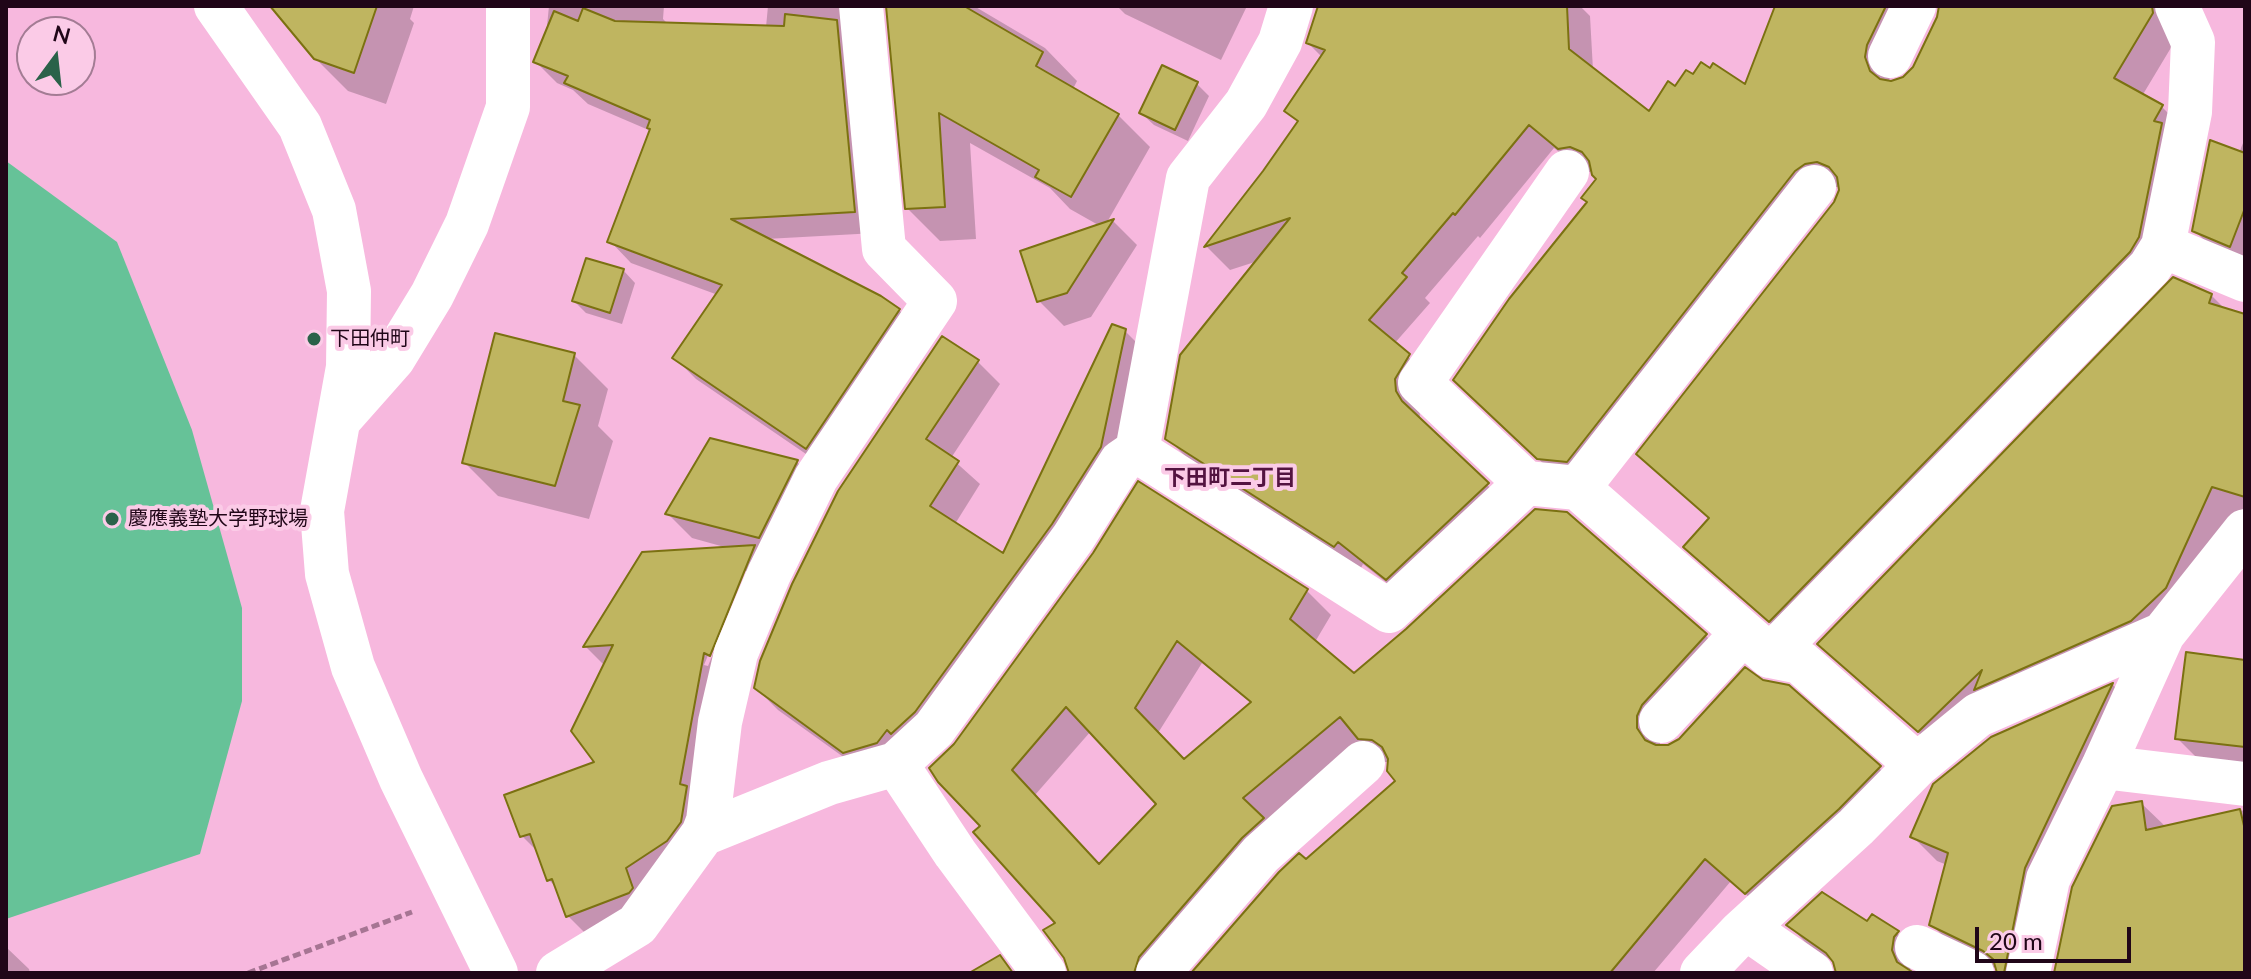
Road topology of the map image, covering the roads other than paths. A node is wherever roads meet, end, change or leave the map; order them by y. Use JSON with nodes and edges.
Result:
{"nodes":[{"id":1,"x":216,"y":6,"type":"edge"},
{"id":2,"x":508,"y":6,"type":"edge"},
{"id":3,"x":861,"y":6,"type":"edge"},
{"id":4,"x":1291,"y":6,"type":"edge"},
{"id":5,"x":1914,"y":6,"type":"edge"},
{"id":6,"x":2177,"y":6,"type":"edge"},
{"id":7,"x":1890,"y":56,"type":"dead end"},
{"id":8,"x":1567,"y":172,"type":"dead end"},
{"id":9,"x":1814,"y":187,"type":"dead end"},
{"id":10,"x":2163,"y":246,"type":"junction"},
{"id":11,"x":2245,"y":280,"type":"edge"},
{"id":12,"x":339,"y":420,"type":"junction"},
{"id":13,"x":1137,"y":451,"type":"junction"},
{"id":14,"x":1526,"y":483,"type":"junction"},
{"id":15,"x":1578,"y":488,"type":"junction"},
{"id":16,"x":2245,"y":531,"type":"edge"},
{"id":17,"x":2163,"y":634,"type":"junction"},
{"id":18,"x":1756,"y":645,"type":"junction"},
{"id":19,"x":1661,"y":721,"type":"dead end"},
{"id":20,"x":1363,"y":763,"type":"dead end"},
{"id":21,"x":896,"y":764,"type":"junction"},
{"id":22,"x":1917,"y":765,"type":"junction"},
{"id":23,"x":2103,"y":767,"type":"junction"},
{"id":24,"x":2245,"y":784,"type":"edge"},
{"id":25,"x":703,"y":834,"type":"junction"},
{"id":26,"x":1746,"y":928,"type":"junction"},
{"id":27,"x":1917,"y":947,"type":"dead end"},
{"id":28,"x":496,"y":973,"type":"edge"},
{"id":29,"x":558,"y":973,"type":"edge"},
{"id":30,"x":1044,"y":973,"type":"edge"},
{"id":31,"x":1158,"y":973,"type":"edge"},
{"id":32,"x":1702,"y":973,"type":"edge"},
{"id":33,"x":1811,"y":973,"type":"edge"},
{"id":34,"x":1972,"y":973,"type":"edge"},
{"id":35,"x":2028,"y":973,"type":"edge"}],
"edges":[{"from":1,"to":12,"type":"street"},
{"from":2,"to":12,"type":"street"},
{"from":3,"to":25,"type":"street"},
{"from":4,"to":13,"type":"street"},
{"from":5,"to":7,"type":"street"},
{"from":6,"to":10,"type":"street"},
{"from":8,"to":14,"type":"street"},
{"from":9,"to":15,"type":"street"},
{"from":10,"to":11,"type":"street"},
{"from":10,"to":18,"type":"street"},
{"from":12,"to":28,"type":"street"},
{"from":13,"to":14,"type":"street"},
{"from":13,"to":21,"type":"street"},
{"from":14,"to":15,"type":"street"},
{"from":15,"to":18,"type":"street"},
{"from":16,"to":17,"type":"street"},
{"from":17,"to":22,"type":"street"},
{"from":17,"to":23,"type":"street"},
{"from":18,"to":19,"type":"street"},
{"from":18,"to":22,"type":"street"},
{"from":20,"to":31,"type":"street"},
{"from":21,"to":25,"type":"street"},
{"from":21,"to":30,"type":"street"},
{"from":22,"to":26,"type":"street"},
{"from":23,"to":24,"type":"street"},
{"from":23,"to":35,"type":"street"},
{"from":25,"to":29,"type":"street"},
{"from":26,"to":32,"type":"street"},
{"from":26,"to":33,"type":"street"},
{"from":27,"to":34,"type":"street"}]}
